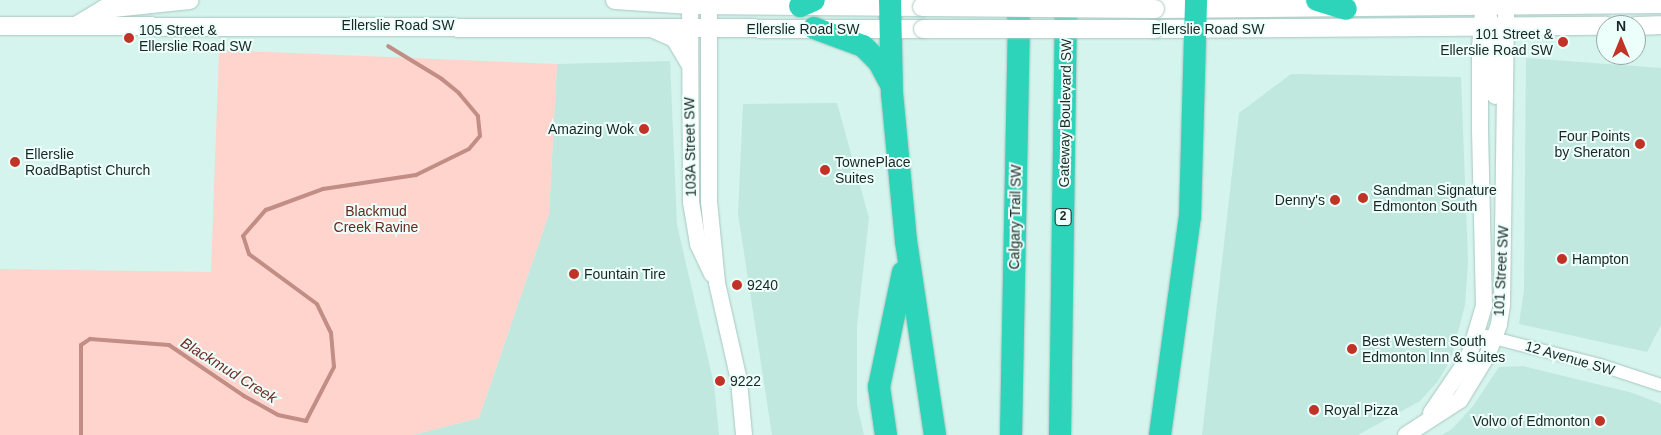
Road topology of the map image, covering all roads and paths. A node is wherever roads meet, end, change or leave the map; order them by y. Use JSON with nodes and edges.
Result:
{"nodes":[{"id":1,"x":190,"y":0,"type":"edge"},
{"id":2,"x":615,"y":0,"type":"edge"},
{"id":3,"x":1066,"y":0,"type":"edge"},
{"id":4,"x":1317,"y":0,"type":"edge"},
{"id":5,"x":807,"y":3,"type":"edge"},
{"id":6,"x":1484,"y":4,"type":"edge"},
{"id":7,"x":1506,"y":4,"type":"edge"},
{"id":8,"x":1661,"y":4,"type":"edge"},
{"id":9,"x":690,"y":6,"type":"junction"},
{"id":10,"x":709,"y":6,"type":"junction"},
{"id":11,"x":1018,"y":7,"type":"edge"},
{"id":12,"x":1346,"y":9,"type":"junction"},
{"id":13,"x":891,"y":12,"type":"edge"},
{"id":14,"x":1197,"y":13,"type":"edge"},
{"id":15,"x":1661,"y":25,"type":"edge"},
{"id":16,"x":0,"y":26,"type":"edge"},
{"id":17,"x":76,"y":26,"type":"junction"},
{"id":18,"x":1596,"y":26,"type":"edge"},
{"id":19,"x":1646,"y":26,"type":"edge"},
{"id":20,"x":1493,"y":27,"type":"junction"},
{"id":21,"x":814,"y":28,"type":"junction"},
{"id":22,"x":651,"y":29,"type":"junction"},
{"id":23,"x":690,"y":30,"type":"junction"},
{"id":24,"x":708,"y":30,"type":"junction"},
{"id":25,"x":689,"y":66,"type":"junction"},
{"id":26,"x":892,"y":93,"type":"junction"},
{"id":27,"x":906,"y":241,"type":"junction"},
{"id":28,"x":717,"y":283,"type":"junction"},
{"id":29,"x":1478,"y":334,"type":"junction"},
{"id":30,"x":1495,"y":337,"type":"junction"},
{"id":31,"x":1661,"y":385,"type":"edge"},
{"id":32,"x":1422,"y":425,"type":"junction"},
{"id":33,"x":744,"y":435,"type":"edge"},
{"id":34,"x":886,"y":435,"type":"edge"},
{"id":35,"x":935,"y":435,"type":"edge"},
{"id":36,"x":1011,"y":435,"type":"edge"},
{"id":37,"x":1060,"y":435,"type":"edge"},
{"id":38,"x":1160,"y":435,"type":"edge"},
{"id":39,"x":1406,"y":435,"type":"edge"}],
"edges":[{"from":1,"to":17,"type":"main road"},
{"from":2,"to":9,"type":"main road","name":"Ellerslie Road SW"},
{"from":3,"to":37,"type":"highway","name":"Gateway Boulevard SW","number":"2"},
{"from":4,"to":12,"type":"highway"},
{"from":5,"to":10,"type":"main road","name":"Ellerslie Road SW"},
{"from":5,"to":13,"type":"main road","name":"Ellerslie Road SW"},
{"from":6,"to":7,"type":"main road","name":"Ellerslie Road SW"},
{"from":6,"to":12,"type":"main road","name":"Ellerslie Road SW"},
{"from":6,"to":20,"type":"street"},
{"from":7,"to":8,"type":"main road","name":"Ellerslie Road SW"},
{"from":7,"to":20,"type":"street"},
{"from":9,"to":10,"type":"main road","name":"Ellerslie Road SW"},
{"from":9,"to":23,"type":"street","name":"103A Street SW"},
{"from":10,"to":24,"type":"street","name":"103A Street SW"},
{"from":11,"to":36,"type":"highway","name":"Calgary Trail SW"},
{"from":12,"to":14,"type":"main road","name":"Ellerslie Road SW"},
{"from":13,"to":14,"type":"main road","name":"Ellerslie Road SW","bridge":true},
{"from":13,"to":14,"type":"main road","name":"Ellerslie Road SW","bridge":true},
{"from":13,"to":21,"type":"main road","name":"Ellerslie Road SW"},
{"from":13,"to":26,"type":"highway"},
{"from":14,"to":20,"type":"main road","name":"Ellerslie Road SW"},
{"from":14,"to":38,"type":"highway"},
{"from":15,"to":19,"type":"main road"},
{"from":16,"to":17,"type":"main road","name":"Ellerslie Road SW"},
{"from":17,"to":22,"type":"main road","name":"Ellerslie Road SW"},
{"from":18,"to":20,"type":"main road","name":"Ellerslie Road SW"},
{"from":20,"to":29,"type":"street","name":"101 Street SW"},
{"from":20,"to":30,"type":"street","name":"101 Street SW"},
{"from":21,"to":24,"type":"main road","name":"Ellerslie Road SW"},
{"from":21,"to":26,"type":"highway"},
{"from":22,"to":23,"type":"main road","name":"Ellerslie Road SW"},
{"from":22,"to":25,"type":"street"},
{"from":23,"to":24,"type":"main road","name":"Ellerslie Road SW"},
{"from":23,"to":25,"type":"street","name":"103A Street SW"},
{"from":24,"to":28,"type":"street","name":"103A Street SW"},
{"from":25,"to":28,"type":"street","name":"103A Street SW"},
{"from":26,"to":27,"type":"highway"},
{"from":27,"to":34,"type":"highway"},
{"from":27,"to":35,"type":"highway"},
{"from":28,"to":33,"type":"street","name":"103A Street SW"},
{"from":29,"to":30,"type":"street","name":"12 Avenue SW"},
{"from":29,"to":32,"type":"street","name":"101 Street SW"},
{"from":30,"to":31,"type":"street","name":"12 Avenue SW"},
{"from":30,"to":32,"type":"street","name":"101 Street SW"},
{"from":32,"to":39,"type":"street","name":"101 Street SW"}]}
